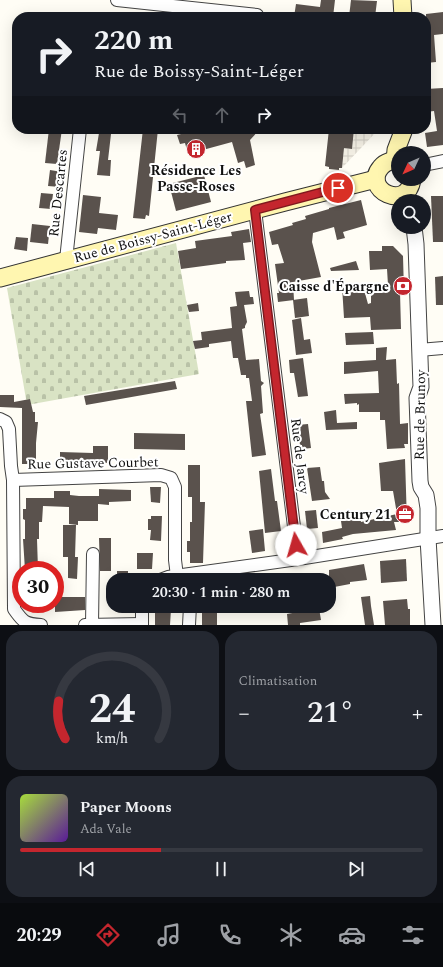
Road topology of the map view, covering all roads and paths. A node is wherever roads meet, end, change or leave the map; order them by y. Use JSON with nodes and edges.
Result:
{"nodes":[{"id":1,"x":118,"y":0,"type":"edge"},
{"id":2,"x":403,"y":0,"type":"edge"},
{"id":3,"x":229,"y":12,"type":"edge"},
{"id":4,"x":403,"y":12,"type":"edge"},
{"id":5,"x":79,"y":134,"type":"edge"},
{"id":6,"x":402,"y":134,"type":"edge"},
{"id":7,"x":398,"y":146,"type":"edge"},
{"id":8,"x":443,"y":161,"type":"edge"},
{"id":9,"x":391,"y":162,"type":"edge"},
{"id":10,"x":431,"y":164,"type":"edge"},
{"id":11,"x":376,"y":179,"type":"junction"},
{"id":12,"x":391,"y":194,"type":"edge"},
{"id":13,"x":255,"y":210,"type":"junction"},
{"id":14,"x":415,"y":234,"type":"edge"},
{"id":15,"x":66,"y":260,"type":"junction"},
{"id":16,"x":0,"y":278,"type":"edge"},
{"id":17,"x":443,"y":348,"type":"edge"},
{"id":18,"x":419,"y":350,"type":"junction"},
{"id":19,"x":0,"y":418,"type":"edge"},
{"id":20,"x":13,"y":480,"type":"junction"},
{"id":21,"x":443,"y":536,"type":"edge"},
{"id":22,"x":428,"y":538,"type":"junction"},
{"id":23,"x":93,"y":554,"type":"dead end"},
{"id":24,"x":298,"y":559,"type":"junction"},
{"id":25,"x":177,"y":573,"type":"edge"},
{"id":26,"x":214,"y":573,"type":"edge"},
{"id":27,"x":142,"y":613,"type":"edge"},
{"id":28,"x":190,"y":613,"type":"edge"},
{"id":29,"x":142,"y":624,"type":"edge"},
{"id":30,"x":41,"y":625,"type":"edge"},
{"id":31,"x":84,"y":625,"type":"edge"},
{"id":32,"x":92,"y":625,"type":"edge"},
{"id":33,"x":189,"y":625,"type":"edge"},
{"id":34,"x":434,"y":625,"type":"edge"}],
"edges":[{"from":1,"to":3,"type":"street"},
{"from":2,"to":4,"type":"main road"},
{"from":5,"to":15,"type":"street","name":"Rue Descartes"},
{"from":6,"to":7,"type":"main road"},
{"from":8,"to":10,"type":"street"},
{"from":9,"to":11,"type":"main road"},
{"from":11,"to":12,"type":"main road"},
{"from":11,"to":13,"type":"main road","name":"Rue de Boissy-Saint-Léger"},
{"from":13,"to":15,"type":"main road","name":"Rue de Boissy-Saint-Léger"},
{"from":13,"to":24,"type":"street","name":"Rue de Jarcy"},
{"from":14,"to":18,"type":"street","name":"Rue de Brunoy"},
{"from":15,"to":16,"type":"main road","name":"Rue de Boissy-Saint-Léger"},
{"from":17,"to":18,"type":"street"},
{"from":18,"to":22,"type":"street","name":"Rue de Brunoy"},
{"from":19,"to":20,"type":"street"},
{"from":20,"to":25,"type":"street","name":"Rue Gustave Courbet"},
{"from":20,"to":30,"type":"street"},
{"from":21,"to":22,"type":"street"},
{"from":22,"to":24,"type":"street"},
{"from":22,"to":34,"type":"street","name":"Rue de Brunoy"},
{"from":23,"to":32,"type":"street"},
{"from":24,"to":26,"type":"street"},
{"from":27,"to":29,"type":"street"},
{"from":28,"to":33,"type":"street"},
{"from":29,"to":32,"type":"street"},
{"from":31,"to":32,"type":"street"}]}
